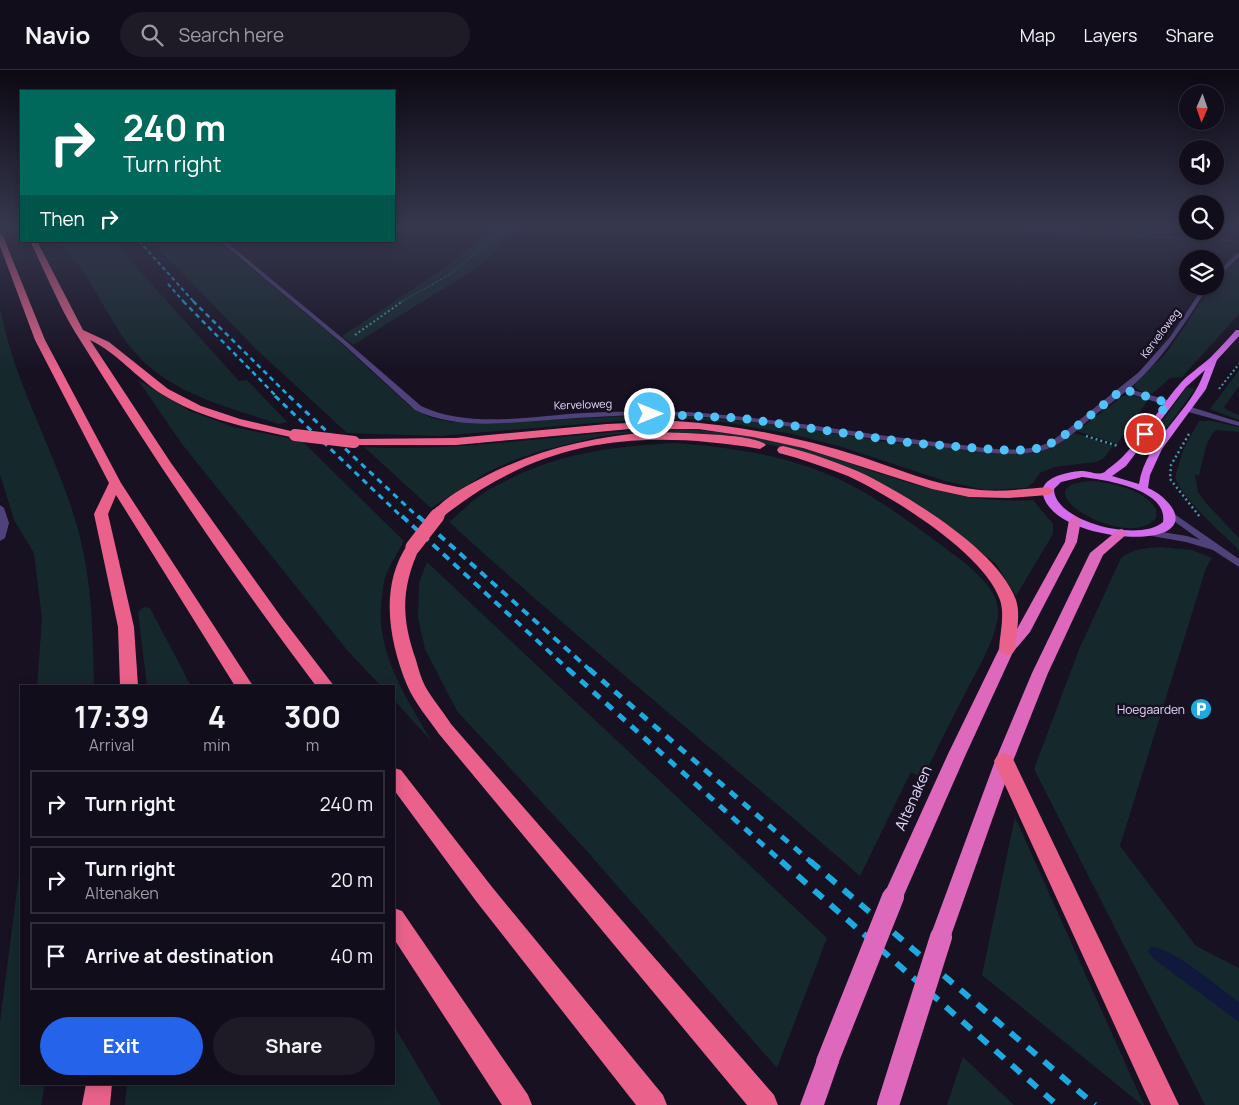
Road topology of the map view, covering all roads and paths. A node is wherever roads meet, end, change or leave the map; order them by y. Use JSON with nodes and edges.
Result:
{"nodes":[{"id":1,"x":14,"y":274,"type":"edge"},
{"id":2,"x":50,"y":274,"type":"edge"},
{"id":3,"x":262,"y":274,"type":"edge"},
{"id":4,"x":450,"y":274,"type":"edge"},
{"id":5,"x":1201,"y":295,"type":"edge"},
{"id":6,"x":79,"y":330,"type":"junction"},
{"id":7,"x":1239,"y":332,"type":"edge"},
{"id":8,"x":344,"y":342,"type":"junction"},
{"id":9,"x":1212,"y":359,"type":"junction"},
{"id":10,"x":1123,"y":389,"type":"junction"},
{"id":11,"x":1168,"y":403,"type":"junction"},
{"id":12,"x":1188,"y":409,"type":"junction"},
{"id":13,"x":1201,"y":413,"type":"junction"},
{"id":14,"x":1239,"y":424,"type":"edge"},
{"id":15,"x":1105,"y":476,"type":"junction"},
{"id":16,"x":115,"y":483,"type":"junction"},
{"id":17,"x":1143,"y":489,"type":"junction"},
{"id":18,"x":1048,"y":490,"type":"junction"},
{"id":19,"x":0,"y":508,"type":"edge"},
{"id":20,"x":1170,"y":514,"type":"junction"},
{"id":21,"x":1200,"y":517,"type":"dead end"},
{"id":22,"x":1075,"y":520,"type":"junction"},
{"id":23,"x":1122,"y":533,"type":"junction"},
{"id":24,"x":1149,"y":533,"type":"junction"},
{"id":25,"x":0,"y":538,"type":"edge"},
{"id":26,"x":1217,"y":549,"type":"junction"},
{"id":27,"x":1239,"y":564,"type":"edge"},
{"id":28,"x":1007,"y":649,"type":"junction"},
{"id":29,"x":129,"y":685,"type":"edge"},
{"id":30,"x":243,"y":685,"type":"edge"},
{"id":31,"x":324,"y":685,"type":"edge"},
{"id":32,"x":1004,"y":761,"type":"junction"},
{"id":33,"x":395,"y":777,"type":"edge"},
{"id":34,"x":893,"y":897,"type":"joint"},
{"id":35,"x":395,"y":920,"type":"edge"},
{"id":36,"x":99,"y":1085,"type":"edge"},
{"id":37,"x":96,"y":1105,"type":"edge"},
{"id":38,"x":518,"y":1105,"type":"edge"},
{"id":39,"x":653,"y":1105,"type":"edge"},
{"id":40,"x":764,"y":1105,"type":"edge"},
{"id":41,"x":812,"y":1105,"type":"edge"},
{"id":42,"x":888,"y":1105,"type":"edge"},
{"id":43,"x":1165,"y":1105,"type":"edge"}],
"edges":[{"from":1,"to":16,"type":"highway"},
{"from":2,"to":6,"type":"highway"},
{"from":3,"to":8,"type":"street","name":"Kerveloweg"},
{"from":4,"to":8,"type":"path"},
{"from":5,"to":10,"type":"street","name":"Kerveloweg"},
{"from":6,"to":18,"type":"highway","bridge":true},
{"from":6,"to":31,"type":"highway"},
{"from":7,"to":9,"type":"main road"},
{"from":8,"to":10,"type":"street","name":"Kerveloweg"},
{"from":9,"to":11,"type":"main road"},
{"from":9,"to":12,"type":"main road"},
{"from":10,"to":11,"type":"street"},
{"from":11,"to":15,"type":"main road"},
{"from":12,"to":13,"type":"street"},
{"from":12,"to":17,"type":"main road"},
{"from":13,"to":14,"type":"street"},
{"from":13,"to":21,"type":"path"},
{"from":15,"to":17,"type":"main road"},
{"from":15,"to":18,"type":"main road"},
{"from":16,"to":29,"type":"highway"},
{"from":16,"to":30,"type":"highway"},
{"from":17,"to":20,"type":"main road"},
{"from":18,"to":22,"type":"main road"},
{"from":19,"to":25,"type":"street"},
{"from":20,"to":24,"type":"main road"},
{"from":20,"to":26,"type":"street"},
{"from":22,"to":23,"type":"main road"},
{"from":22,"to":28,"type":"highway","name":"Altenaken"},
{"from":23,"to":24,"type":"main road"},
{"from":23,"to":32,"type":"highway"},
{"from":24,"to":26,"type":"street"},
{"from":26,"to":27,"type":"street"},
{"from":28,"to":34,"type":"highway","name":"Altenaken"},
{"from":28,"to":40,"type":"highway","bridge":true},
{"from":32,"to":42,"type":"highway","bridge":true},
{"from":32,"to":43,"type":"highway"},
{"from":33,"to":39,"type":"highway"},
{"from":34,"to":41,"type":"highway","name":"Altenaken","bridge":true},
{"from":35,"to":38,"type":"highway"},
{"from":36,"to":37,"type":"highway"}]}
